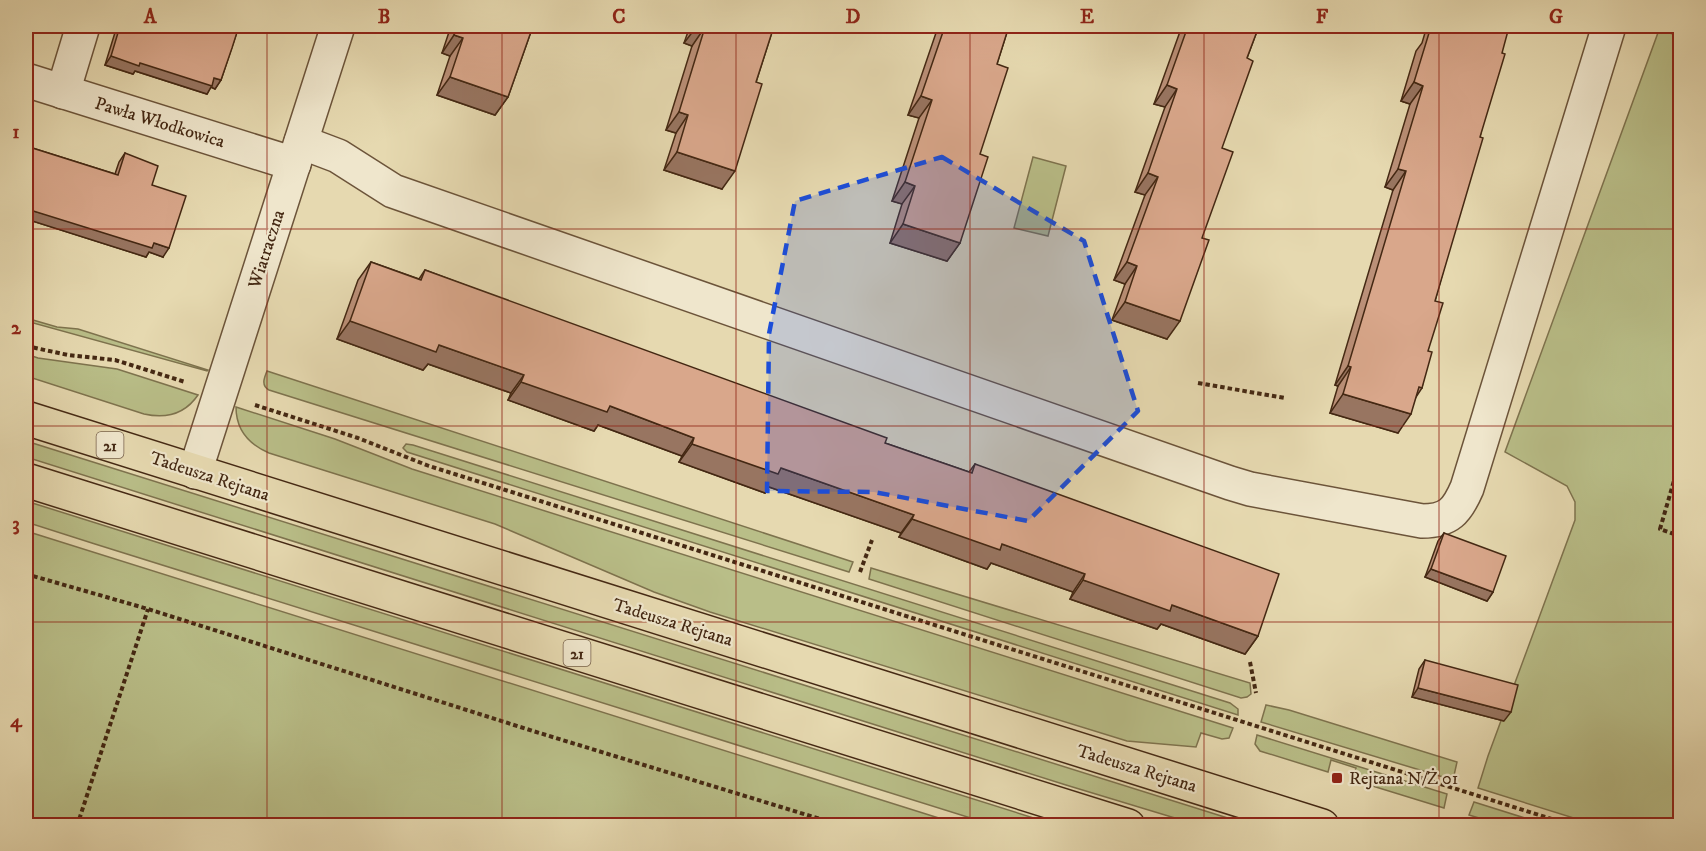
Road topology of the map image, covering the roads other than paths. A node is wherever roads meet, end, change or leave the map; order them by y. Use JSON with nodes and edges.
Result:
{"nodes":[{"id":1,"x":83,"y":26,"type":"edge"},
{"id":2,"x":338,"y":26,"type":"edge"},
{"id":3,"x":1609,"y":26,"type":"edge"},
{"id":4,"x":26,"y":80,"type":"edge"},
{"id":5,"x":63,"y":92,"type":"junction"},
{"id":6,"x":297,"y":153,"type":"junction"},
{"id":7,"x":26,"y":418,"type":"edge"},
{"id":8,"x":195,"y":472,"type":"junction"},
{"id":9,"x":26,"y":480,"type":"edge"},
{"id":10,"x":1128,"y":825,"type":"edge"},
{"id":11,"x":1322,"y":825,"type":"edge"}],
"edges":[{"from":1,"to":5,"type":"street"},
{"from":2,"to":6,"type":"street","name":"Wiatraczna"},
{"from":3,"to":6,"type":"street","name":"Pawła Włodkowica"},
{"from":4,"to":5,"type":"street","name":"Pawła Włodkowica"},
{"from":5,"to":6,"type":"street","name":"Pawła Włodkowica"},
{"from":6,"to":8,"type":"street","name":"Wiatraczna"},
{"from":7,"to":8,"type":"main road","name":"Tadeusza Rejtana","number":"21"},
{"from":8,"to":11,"type":"main road","name":"Tadeusza Rejtana","number":"21"},
{"from":9,"to":10,"type":"main road","number":"21"}]}
